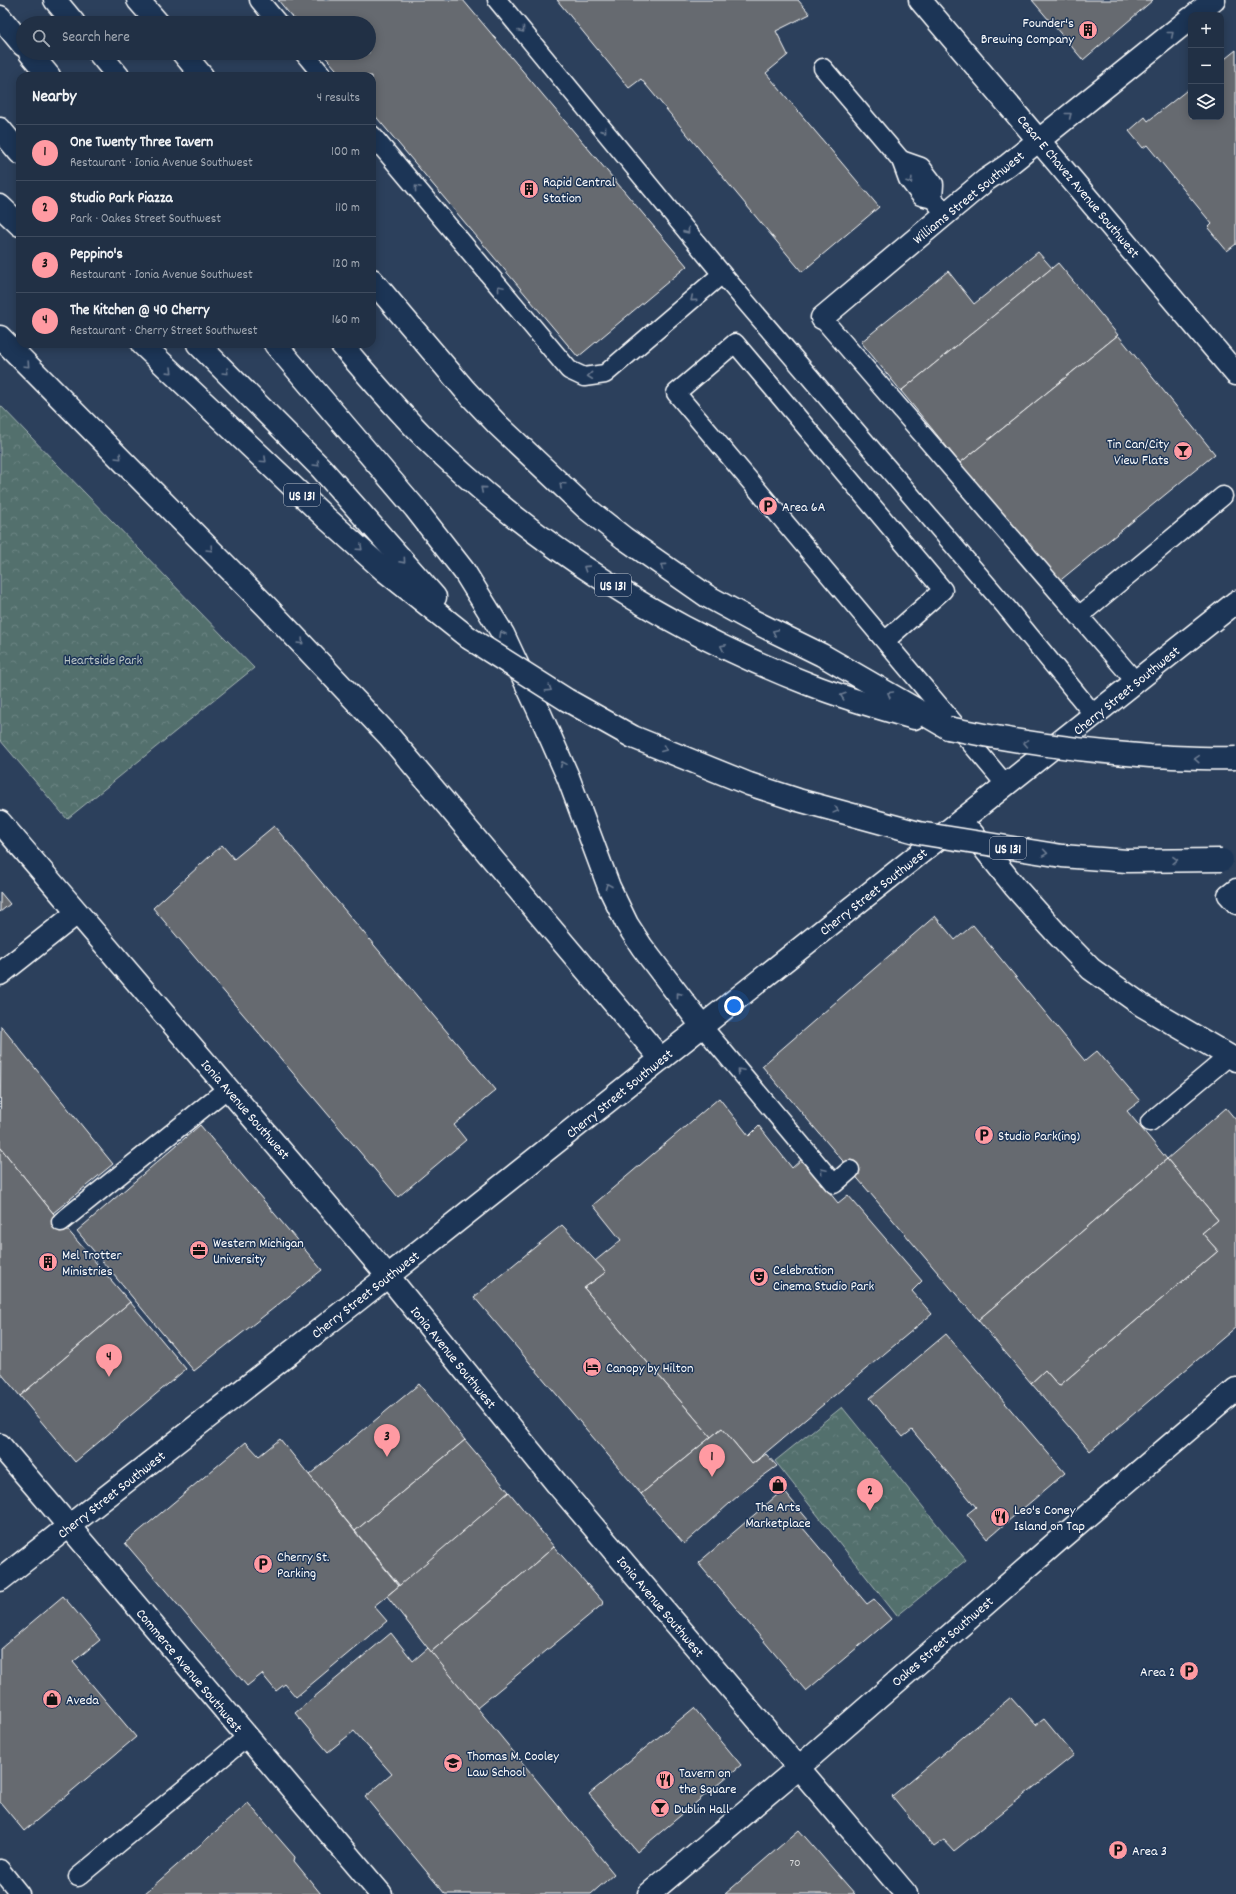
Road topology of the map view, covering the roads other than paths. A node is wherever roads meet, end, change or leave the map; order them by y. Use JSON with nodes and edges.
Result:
{"nodes":[{"id":1,"x":55,"y":0,"type":"edge"},
{"id":2,"x":138,"y":0,"type":"edge"},
{"id":3,"x":259,"y":0,"type":"edge"},
{"id":4,"x":497,"y":0,"type":"edge"},
{"id":5,"x":920,"y":0,"type":"edge"},
{"id":6,"x":1214,"y":0,"type":"edge"},
{"id":7,"x":1199,"y":12,"type":"edge"},
{"id":8,"x":68,"y":16,"type":"edge"},
{"id":9,"x":152,"y":16,"type":"edge"},
{"id":10,"x":272,"y":16,"type":"edge"},
{"id":11,"x":0,"y":17,"type":"edge"},
{"id":12,"x":1188,"y":20,"type":"edge"},
{"id":13,"x":16,"y":36,"type":"edge"},
{"id":14,"x":36,"y":60,"type":"edge"},
{"id":15,"x":105,"y":60,"type":"edge"},
{"id":16,"x":189,"y":60,"type":"edge"},
{"id":17,"x":310,"y":60,"type":"edge"},
{"id":18,"x":823,"y":68,"type":"dead end"},
{"id":19,"x":46,"y":72,"type":"edge"},
{"id":20,"x":115,"y":72,"type":"edge"},
{"id":21,"x":199,"y":72,"type":"edge"},
{"id":22,"x":320,"y":72,"type":"edge"},
{"id":23,"x":0,"y":129,"type":"edge"},
{"id":24,"x":376,"y":140,"type":"edge"},
{"id":25,"x":1039,"y":140,"type":"junction"},
{"id":26,"x":16,"y":148,"type":"edge"},
{"id":27,"x":0,"y":206,"type":"edge"},
{"id":28,"x":939,"y":206,"type":"junction"},
{"id":29,"x":16,"y":221,"type":"edge"},
{"id":30,"x":722,"y":274,"type":"junction"},
{"id":31,"x":376,"y":285,"type":"edge"},
{"id":32,"x":822,"y":318,"type":"joint"},
{"id":33,"x":0,"y":337,"type":"edge"},
{"id":34,"x":146,"y":348,"type":"edge"},
{"id":35,"x":202,"y":348,"type":"edge"},
{"id":36,"x":278,"y":348,"type":"edge"},
{"id":37,"x":344,"y":348,"type":"edge"},
{"id":38,"x":1236,"y":373,"type":"edge"},
{"id":39,"x":1223,"y":496,"type":"dead end"},
{"id":40,"x":1236,"y":602,"type":"edge"},
{"id":41,"x":1079,"y":616,"type":"junction"},
{"id":42,"x":469,"y":638,"type":"junction"},
{"id":43,"x":884,"y":641,"type":"junction"},
{"id":44,"x":1136,"y":682,"type":"junction"},
{"id":45,"x":1094,"y":715,"type":"junction"},
{"id":46,"x":948,"y":728,"type":"junction"},
{"id":47,"x":1236,"y":758,"type":"edge"},
{"id":48,"x":1006,"y":785,"type":"junction"},
{"id":49,"x":962,"y":820,"type":"junction"},
{"id":50,"x":0,"y":822,"type":"edge"},
{"id":51,"x":1236,"y":859,"type":"edge"},
{"id":52,"x":1236,"y":888,"type":"edge"},
{"id":53,"x":1236,"y":905,"type":"edge"},
{"id":54,"x":77,"y":913,"type":"junction"},
{"id":55,"x":0,"y":974,"type":"edge"},
{"id":56,"x":702,"y":1026,"type":"junction"},
{"id":57,"x":1232,"y":1058,"type":"edge"},
{"id":58,"x":661,"y":1059,"type":"junction"},
{"id":59,"x":228,"y":1088,"type":"junction"},
{"id":60,"x":1150,"y":1122,"type":"dead end"},
{"id":61,"x":850,"y":1170,"type":"dead end"},
{"id":62,"x":61,"y":1222,"type":"dead end"},
{"id":63,"x":388,"y":1276,"type":"junction"},
{"id":64,"x":1236,"y":1389,"type":"edge"},
{"id":65,"x":0,"y":1445,"type":"edge"},
{"id":66,"x":69,"y":1527,"type":"junction"},
{"id":67,"x":0,"y":1580,"type":"edge"},
{"id":68,"x":247,"y":1737,"type":"junction"},
{"id":69,"x":798,"y":1768,"type":"junction"},
{"id":70,"x":0,"y":1869,"type":"edge"},
{"id":71,"x":78,"y":1877,"type":"dead end"},
{"id":72,"x":652,"y":1893,"type":"edge"},
{"id":73,"x":20,"y":1894,"type":"edge"},
{"id":74,"x":381,"y":1894,"type":"edge"},
{"id":75,"x":906,"y":1894,"type":"edge"}],
"edges":[{"from":1,"to":8,"type":"main road"},
{"from":2,"to":9,"type":"main road"},
{"from":3,"to":10,"type":"lane"},
{"from":4,"to":30,"type":"lane","one_way":true},
{"from":5,"to":25,"type":"main road","name":"Cesar E Chavez Avenue Southwest"},
{"from":6,"to":7,"type":"main road"},
{"from":11,"to":13,"type":"main road"},
{"from":25,"to":12,"type":"main road","name":"Williams Street Southwest","one_way":true},
{"from":14,"to":19,"type":"main road"},
{"from":15,"to":20,"type":"main road"},
{"from":16,"to":21,"type":"main road"},
{"from":17,"to":22,"type":"lane"},
{"from":18,"to":28,"type":"lane"},
{"from":23,"to":26,"type":"main road"},
{"from":30,"to":24,"type":"lane","one_way":true},
{"from":25,"to":28,"type":"main road","name":"Williams Street Southwest"},
{"from":25,"to":38,"type":"main road","name":"Cesar E Chavez Avenue Southwest"},
{"from":27,"to":29,"type":"main road"},
{"from":28,"to":32,"type":"main road","name":"Williams Street Southwest"},
{"from":30,"to":45,"type":"lane"},
{"from":46,"to":31,"type":"main road","one_way":true},
{"from":32,"to":41,"type":"lane"},
{"from":33,"to":58,"type":"main road","one_way":true},
{"from":34,"to":42,"type":"main road","number":"US 131","one_way":true},
{"from":35,"to":42,"type":"main road","one_way":true},
{"from":56,"to":36,"type":"main road","one_way":true},
{"from":46,"to":37,"type":"main road","number":"US 131","one_way":true},
{"from":39,"to":41,"type":"lane"},
{"from":40,"to":44,"type":"main road","name":"Cherry Street Southwest"},
{"from":41,"to":44,"type":"lane"},
{"from":42,"to":51,"type":"main road","number":"US 131","one_way":true,"bridge":true},
{"from":43,"to":43,"type":"lane"},
{"from":43,"to":48,"type":"lane"},
{"from":44,"to":45,"type":"main road","name":"Cherry Street Southwest"},
{"from":45,"to":48,"type":"main road","name":"Cherry Street Southwest"},
{"from":47,"to":46,"type":"main road","number":"US 131","one_way":true,"bridge":true},
{"from":48,"to":49,"type":"main road","name":"Cherry Street Southwest"},
{"from":49,"to":56,"type":"main road","name":"Cherry Street Southwest"},
{"from":49,"to":57,"type":"main road"},
{"from":50,"to":54,"type":"main road","name":"Ionia Avenue Southwest"},
{"from":52,"to":53,"type":"lane"},
{"from":54,"to":55,"type":"main road"},
{"from":54,"to":59,"type":"main road","name":"Ionia Avenue Southwest"},
{"from":56,"to":58,"type":"main road","name":"Cherry Street Southwest"},
{"from":61,"to":56,"type":"lane","one_way":true},
{"from":57,"to":60,"type":"lane"},
{"from":58,"to":63,"type":"main road","name":"Cherry Street Southwest"},
{"from":59,"to":62,"type":"lane"},
{"from":59,"to":63,"type":"main road","name":"Ionia Avenue Southwest"},
{"from":63,"to":66,"type":"main road","name":"Cherry Street Southwest"},
{"from":63,"to":69,"type":"main road","name":"Ionia Avenue Southwest"},
{"from":64,"to":69,"type":"main road","name":"Oakes Street Southwest"},
{"from":65,"to":66,"type":"main road","name":"Commerce Avenue Southwest"},
{"from":66,"to":67,"type":"main road","name":"Cherry Street Southwest"},
{"from":66,"to":68,"type":"main road","name":"Commerce Avenue Southwest"},
{"from":68,"to":71,"type":"lane"},
{"from":68,"to":74,"type":"main road","name":"Commerce Avenue Southwest"},
{"from":69,"to":72,"type":"main road","name":"Oakes Street Southwest"},
{"from":69,"to":75,"type":"main road","name":"Ionia Avenue Southwest"},
{"from":70,"to":73,"type":"lane"}]}
